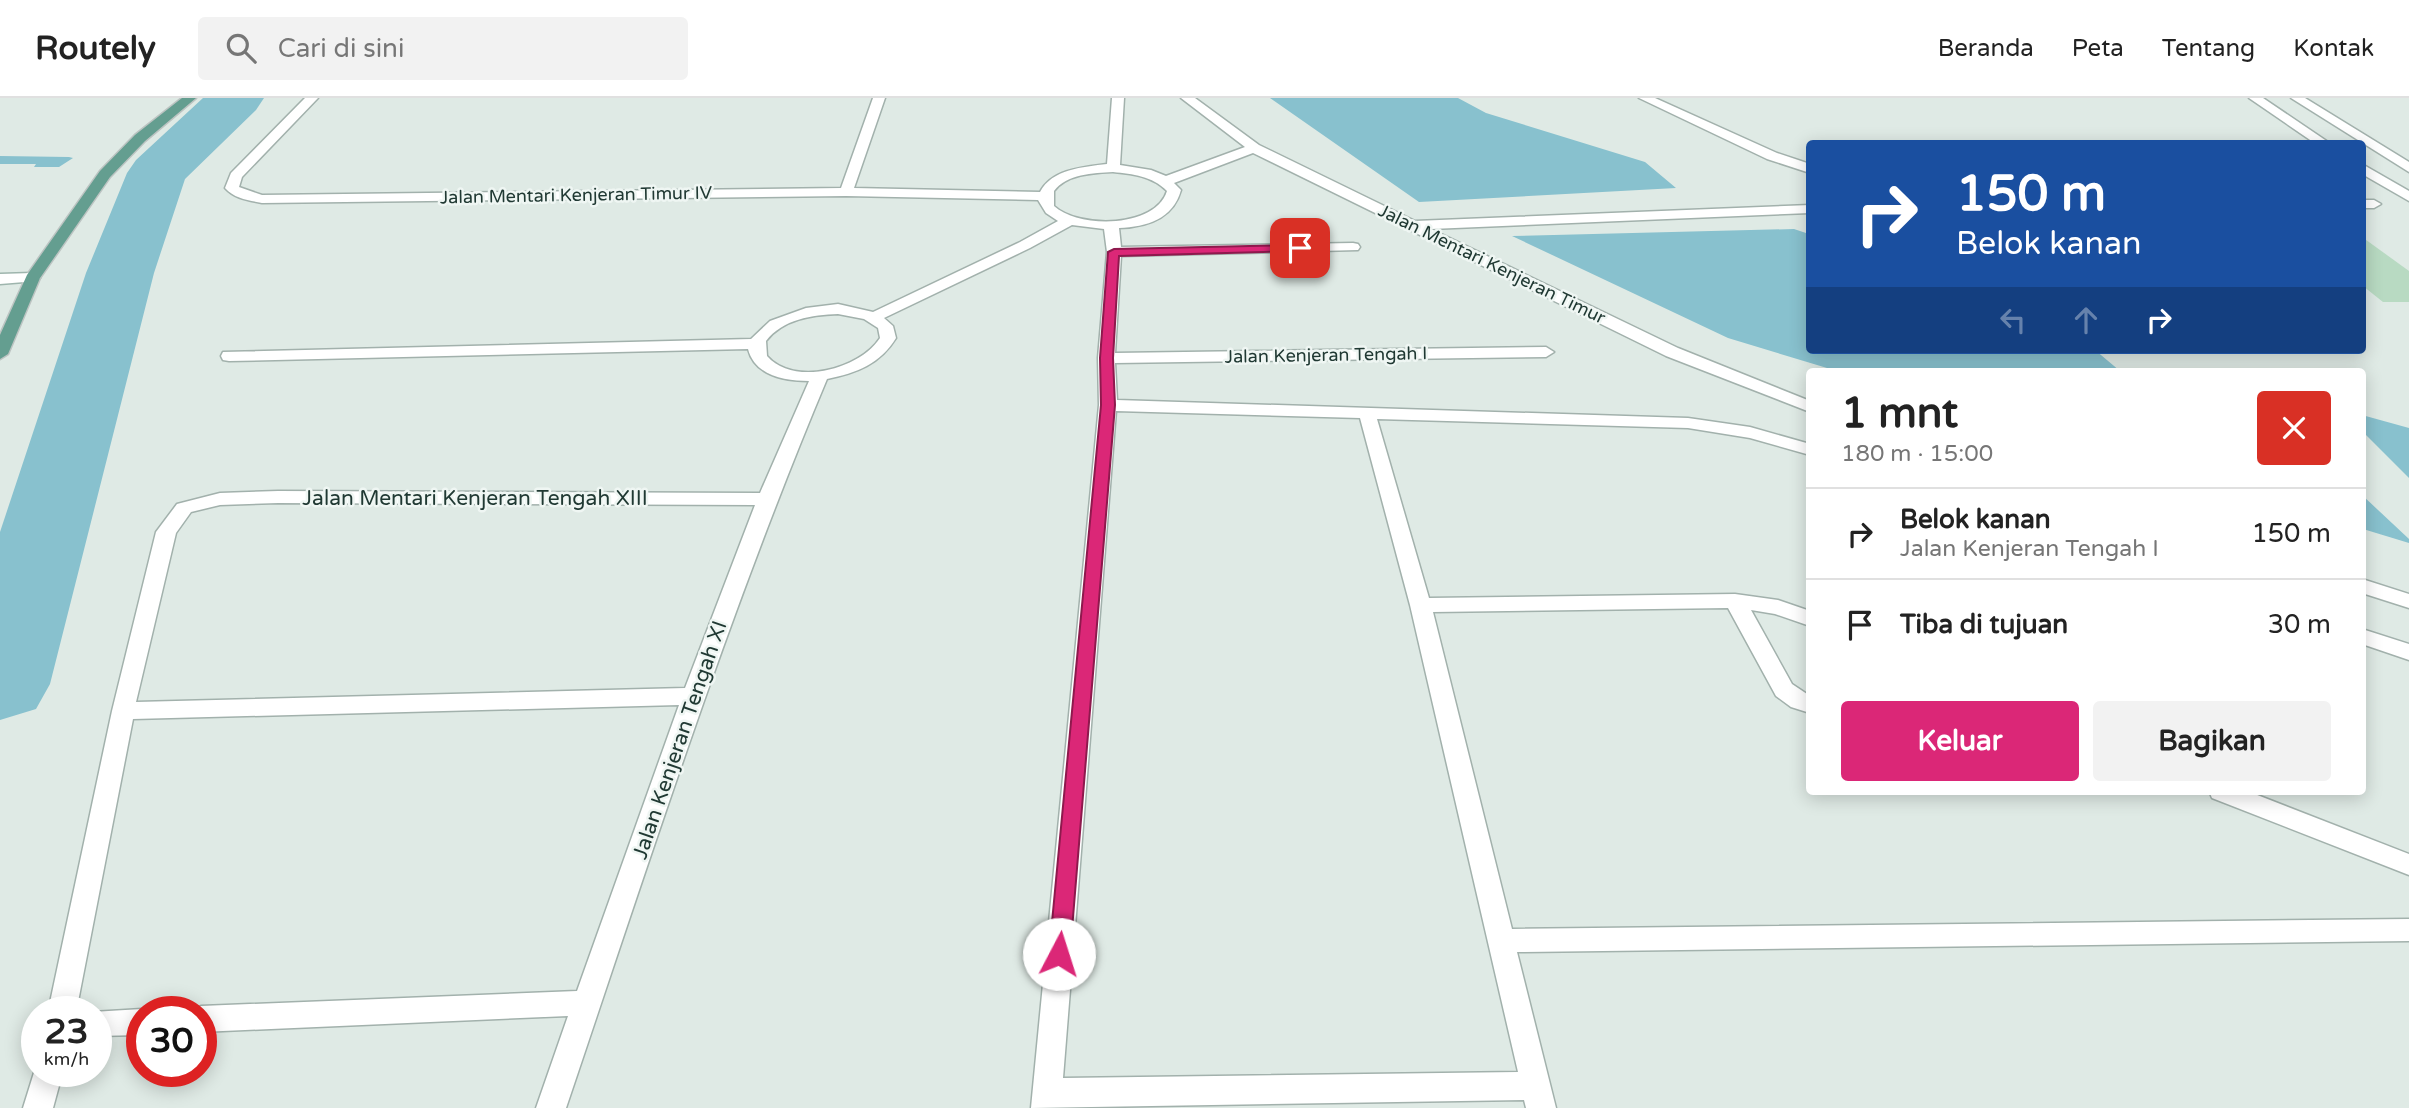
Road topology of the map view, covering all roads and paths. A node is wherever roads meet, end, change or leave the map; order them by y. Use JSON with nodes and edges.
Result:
{"nodes":[{"id":1,"x":190,"y":98,"type":"edge"},
{"id":2,"x":312,"y":98,"type":"edge"},
{"id":3,"x":878,"y":98,"type":"edge"},
{"id":4,"x":1118,"y":98,"type":"edge"},
{"id":5,"x":1187,"y":98,"type":"edge"},
{"id":6,"x":1645,"y":98,"type":"edge"},
{"id":7,"x":2255,"y":98,"type":"edge"},
{"id":8,"x":2297,"y":98,"type":"edge"},
{"id":9,"x":2319,"y":140,"type":"edge"},
{"id":10,"x":2364,"y":140,"type":"edge"},
{"id":11,"x":2366,"y":141,"type":"edge"},
{"id":12,"x":1254,"y":148,"type":"junction"},
{"id":13,"x":1113,"y":168,"type":"junction"},
{"id":14,"x":1806,"y":168,"type":"edge"},
{"id":15,"x":2409,"y":168,"type":"edge"},
{"id":16,"x":2366,"y":170,"type":"edge"},
{"id":17,"x":1166,"y":181,"type":"junction"},
{"id":18,"x":2409,"y":182,"type":"edge"},
{"id":19,"x":2366,"y":183,"type":"edge"},
{"id":20,"x":2386,"y":183,"type":"junction"},
{"id":21,"x":846,"y":192,"type":"junction"},
{"id":22,"x":1044,"y":196,"type":"junction"},
{"id":23,"x":2409,"y":197,"type":"edge"},
{"id":24,"x":1806,"y":209,"type":"edge"},
{"id":25,"x":1070,"y":220,"type":"junction"},
{"id":26,"x":1111,"y":225,"type":"junction"},
{"id":27,"x":1410,"y":225,"type":"junction"},
{"id":28,"x":1353,"y":247,"type":"dead end"},
{"id":29,"x":1114,"y":252,"type":"junction"},
{"id":30,"x":32,"y":278,"type":"junction"},
{"id":31,"x":0,"y":279,"type":"edge"},
{"id":32,"x":874,"y":317,"type":"junction"},
{"id":33,"x":756,"y":344,"type":"junction"},
{"id":34,"x":1546,"y":352,"type":"dead end"},
{"id":35,"x":0,"y":354,"type":"edge"},
{"id":36,"x":229,"y":356,"type":"dead end"},
{"id":37,"x":1106,"y":358,"type":"junction"},
{"id":38,"x":820,"y":376,"type":"junction"},
{"id":39,"x":1108,"y":405,"type":"junction"},
{"id":40,"x":1806,"y":405,"type":"edge"},
{"id":41,"x":1367,"y":413,"type":"junction"},
{"id":42,"x":1806,"y":449,"type":"edge"},
{"id":43,"x":767,"y":499,"type":"junction"},
{"id":44,"x":2366,"y":587,"type":"edge"},
{"id":45,"x":1735,"y":601,"type":"junction"},
{"id":46,"x":2409,"y":601,"type":"edge"},
{"id":47,"x":1421,"y":604,"type":"junction"},
{"id":48,"x":1806,"y":618,"type":"edge"},
{"id":49,"x":2366,"y":637,"type":"edge"},
{"id":50,"x":2409,"y":652,"type":"edge"},
{"id":51,"x":693,"y":696,"type":"junction"},
{"id":52,"x":1806,"y":704,"type":"edge"},
{"id":53,"x":123,"y":711,"type":"junction"},
{"id":54,"x":2231,"y":795,"type":"edge"},
{"id":55,"x":2409,"y":865,"type":"edge"},
{"id":56,"x":2409,"y":930,"type":"edge"},
{"id":57,"x":1502,"y":941,"type":"junction"},
{"id":58,"x":65,"y":996,"type":"edge"},
{"id":59,"x":589,"y":1003,"type":"junction"},
{"id":60,"x":217,"y":1018,"type":"edge"},
{"id":61,"x":44,"y":1087,"type":"edge"},
{"id":62,"x":1539,"y":1097,"type":"edge"},
{"id":63,"x":1046,"y":1100,"type":"edge"},
{"id":64,"x":38,"y":1108,"type":"edge"},
{"id":65,"x":551,"y":1108,"type":"edge"}],
"edges":[{"from":1,"to":30,"type":"main road"},
{"from":2,"to":21,"type":"street","name":"Jalan Mentari Kenjeran Timur IV"},
{"from":3,"to":21,"type":"street"},
{"from":4,"to":13,"type":"street"},
{"from":5,"to":12,"type":"street","name":"Jalan Mentari Kenjeran Timur"},
{"from":6,"to":14,"type":"street"},
{"from":7,"to":9,"type":"street"},
{"from":8,"to":10,"type":"street"},
{"from":11,"to":15,"type":"street"},
{"from":12,"to":17,"type":"street"},
{"from":12,"to":27,"type":"street","name":"Jalan Mentari Kenjeran Timur"},
{"from":13,"to":17,"type":"street"},
{"from":13,"to":22,"type":"street"},
{"from":16,"to":20,"type":"street"},
{"from":17,"to":26,"type":"street"},
{"from":18,"to":20,"type":"street"},
{"from":19,"to":20,"type":"street"},
{"from":20,"to":23,"type":"street"},
{"from":21,"to":22,"type":"street","name":"Jalan Mentari Kenjeran Timur IV"},
{"from":22,"to":25,"type":"street"},
{"from":24,"to":27,"type":"street"},
{"from":25,"to":26,"type":"street"},
{"from":25,"to":32,"type":"street"},
{"from":26,"to":29,"type":"street"},
{"from":27,"to":40,"type":"street","name":"Jalan Mentari Kenjeran Timur"},
{"from":28,"to":29,"type":"street"},
{"from":29,"to":37,"type":"street"},
{"from":30,"to":31,"type":"street"},
{"from":30,"to":35,"type":"main road"},
{"from":32,"to":33,"type":"street"},
{"from":32,"to":38,"type":"street"},
{"from":33,"to":36,"type":"street"},
{"from":33,"to":38,"type":"street"},
{"from":34,"to":37,"type":"street","name":"Jalan Kenjeran Tengah I"},
{"from":37,"to":39,"type":"street"},
{"from":38,"to":43,"type":"street","name":"Jalan Kenjeran Tengah XI"},
{"from":39,"to":41,"type":"street"},
{"from":39,"to":63,"type":"street"},
{"from":41,"to":42,"type":"street"},
{"from":41,"to":47,"type":"street"},
{"from":43,"to":51,"type":"street","name":"Jalan Kenjeran Tengah XI"},
{"from":43,"to":53,"type":"street","name":"Jalan Mentari Kenjeran Tengah XIII"},
{"from":44,"to":46,"type":"street"},
{"from":45,"to":47,"type":"street"},
{"from":45,"to":48,"type":"street"},
{"from":45,"to":52,"type":"street"},
{"from":47,"to":57,"type":"street"},
{"from":49,"to":50,"type":"street"},
{"from":51,"to":53,"type":"street"},
{"from":51,"to":59,"type":"street","name":"Jalan Kenjeran Tengah XI"},
{"from":53,"to":58,"type":"street"},
{"from":54,"to":55,"type":"street"},
{"from":56,"to":57,"type":"street"},
{"from":57,"to":62,"type":"street"},
{"from":59,"to":60,"type":"street"},
{"from":59,"to":65,"type":"street","name":"Jalan Kenjeran Tengah XI"},
{"from":61,"to":64,"type":"street"},
{"from":62,"to":63,"type":"street"}]}
